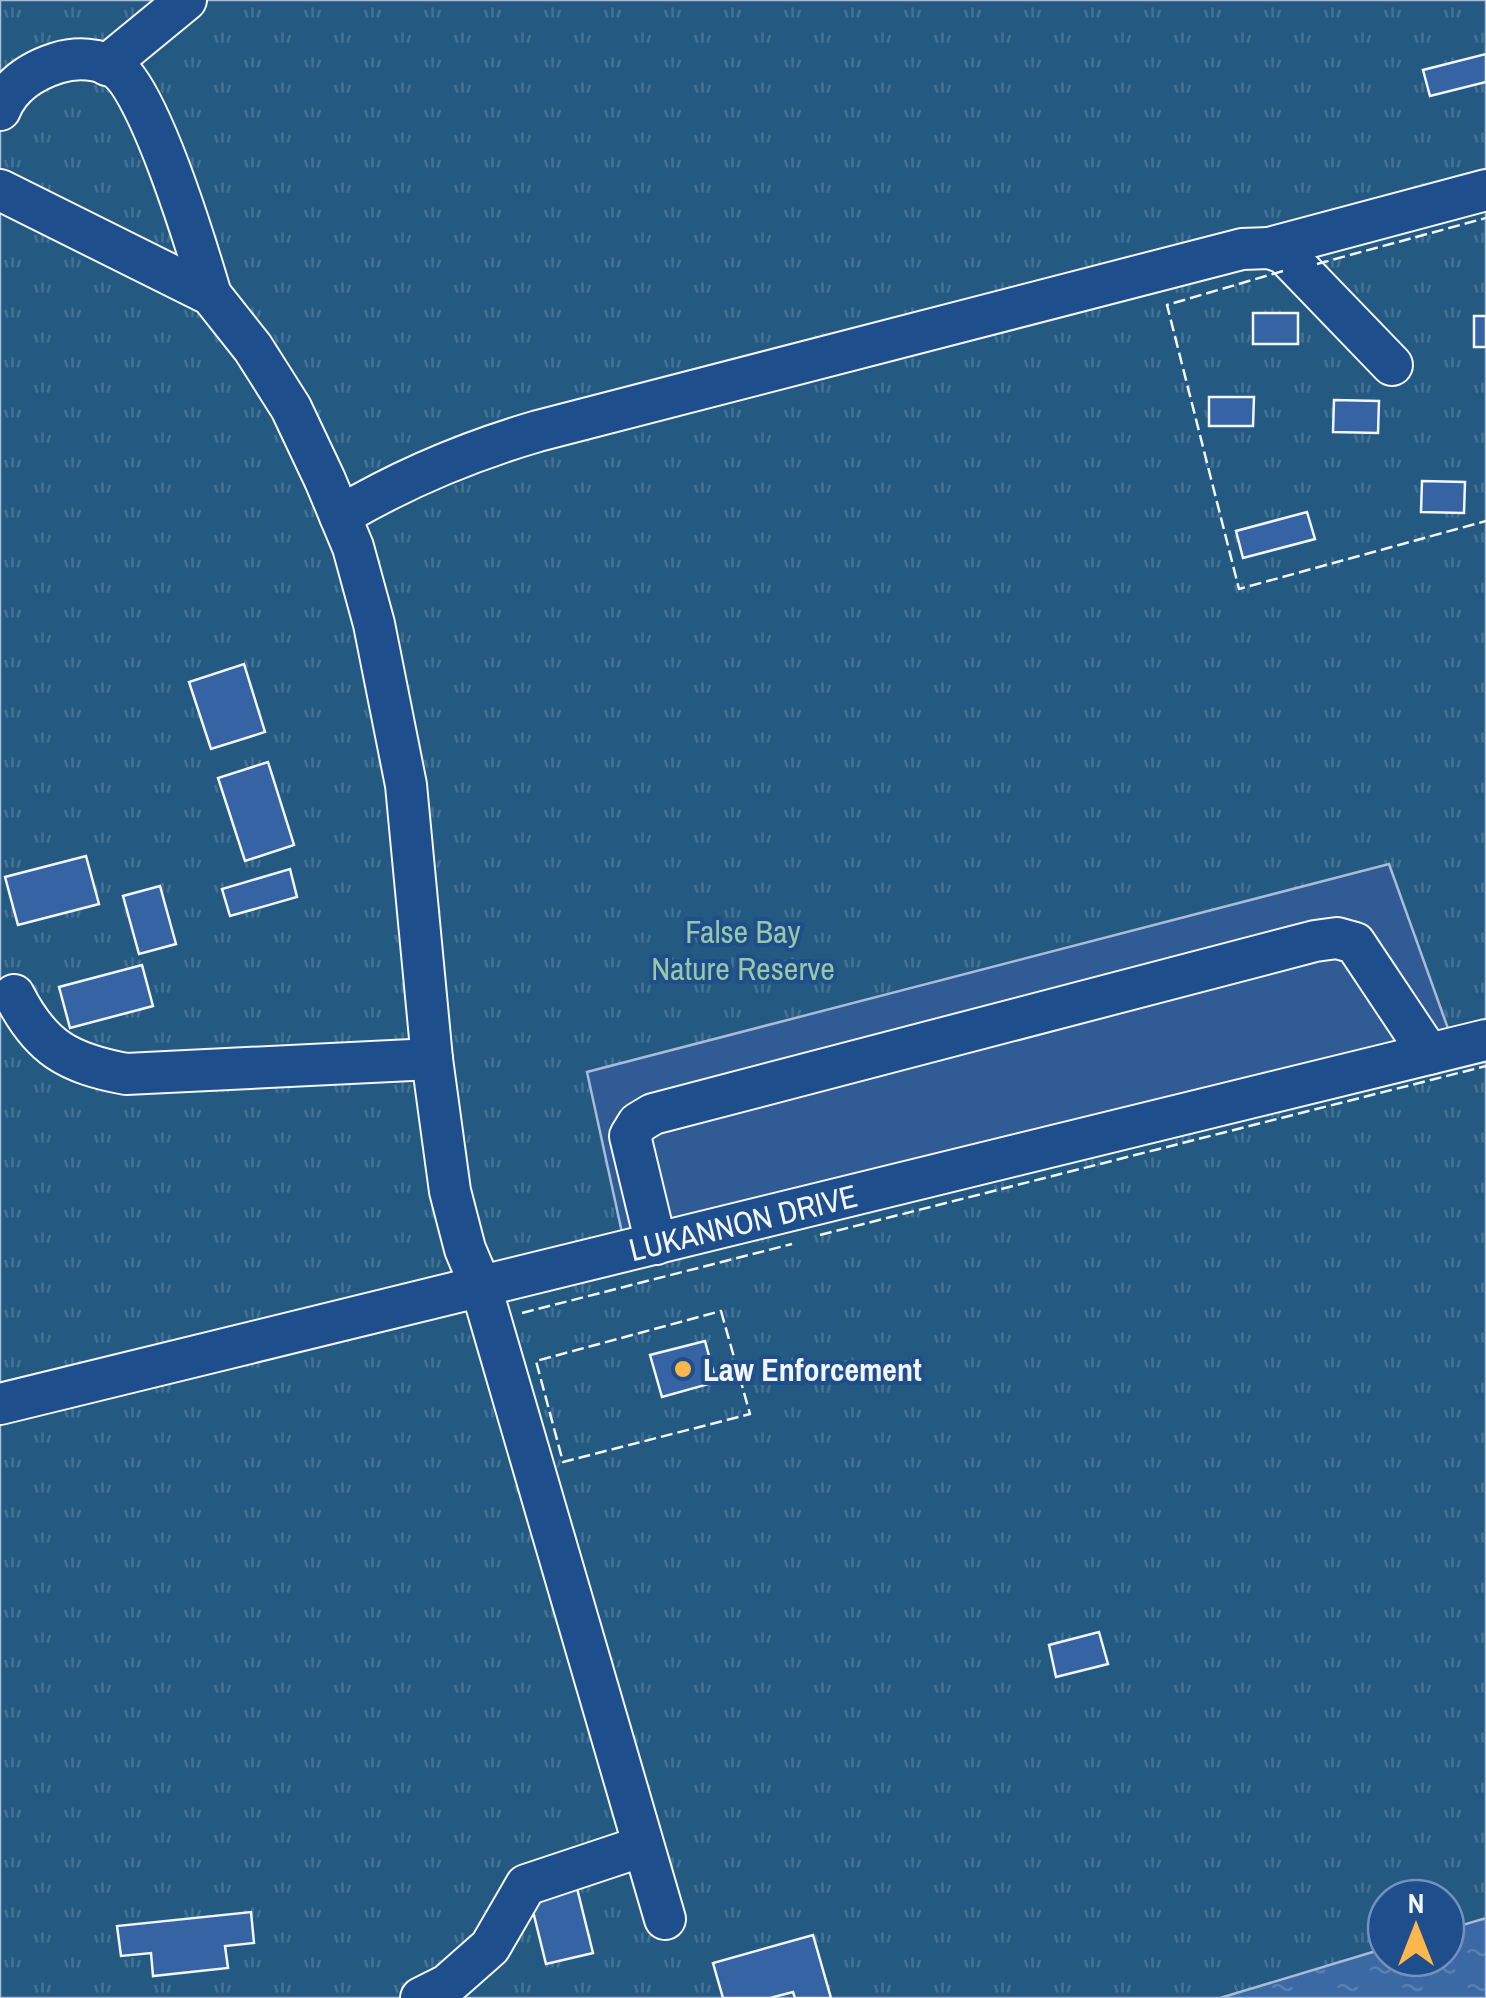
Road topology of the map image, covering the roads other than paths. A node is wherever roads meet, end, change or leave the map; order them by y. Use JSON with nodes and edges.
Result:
{"nodes":[{"id":1,"x":186,"y":0,"type":"edge"},
{"id":2,"x":107,"y":64,"type":"junction"},
{"id":3,"x":0,"y":110,"type":"edge"},
{"id":4,"x":0,"y":190,"type":"edge"},
{"id":5,"x":1486,"y":190,"type":"edge"},
{"id":6,"x":1269,"y":248,"type":"junction"},
{"id":7,"x":211,"y":295,"type":"junction"},
{"id":8,"x":1392,"y":365,"type":"dead end"},
{"id":9,"x":340,"y":516,"type":"junction"},
{"id":10,"x":14,"y":995,"type":"dead end"},
{"id":11,"x":1486,"y":1040,"type":"edge"},
{"id":12,"x":1429,"y":1054,"type":"junction"},
{"id":13,"x":432,"y":1059,"type":"junction"},
{"id":14,"x":656,"y":1244,"type":"junction"},
{"id":15,"x":481,"y":1287,"type":"junction"},
{"id":16,"x":0,"y":1404,"type":"edge"},
{"id":17,"x":644,"y":1846,"type":"junction"},
{"id":18,"x":664,"y":1919,"type":"dead end"},
{"id":19,"x":421,"y":1998,"type":"edge"}],
"edges":[{"from":1,"to":2,"type":"lane"},
{"from":2,"to":3,"type":"lane"},
{"from":2,"to":7,"type":"lane"},
{"from":4,"to":7,"type":"lane"},
{"from":5,"to":6,"type":"lane"},
{"from":6,"to":8,"type":"lane"},
{"from":6,"to":9,"type":"lane"},
{"from":7,"to":9,"type":"lane"},
{"from":9,"to":13,"type":"lane"},
{"from":10,"to":13,"type":"lane"},
{"from":11,"to":12,"type":"lane","name":"LUKANNON DRIVE"},
{"from":12,"to":14,"type":"lane","name":"LUKANNON DRIVE"},
{"from":12,"to":14,"type":"lane"},
{"from":13,"to":15,"type":"lane"},
{"from":14,"to":15,"type":"lane","name":"LUKANNON DRIVE"},
{"from":15,"to":16,"type":"lane","name":"LUKANNON DRIVE"},
{"from":15,"to":17,"type":"lane"},
{"from":17,"to":18,"type":"lane"},
{"from":17,"to":19,"type":"lane"}]}
